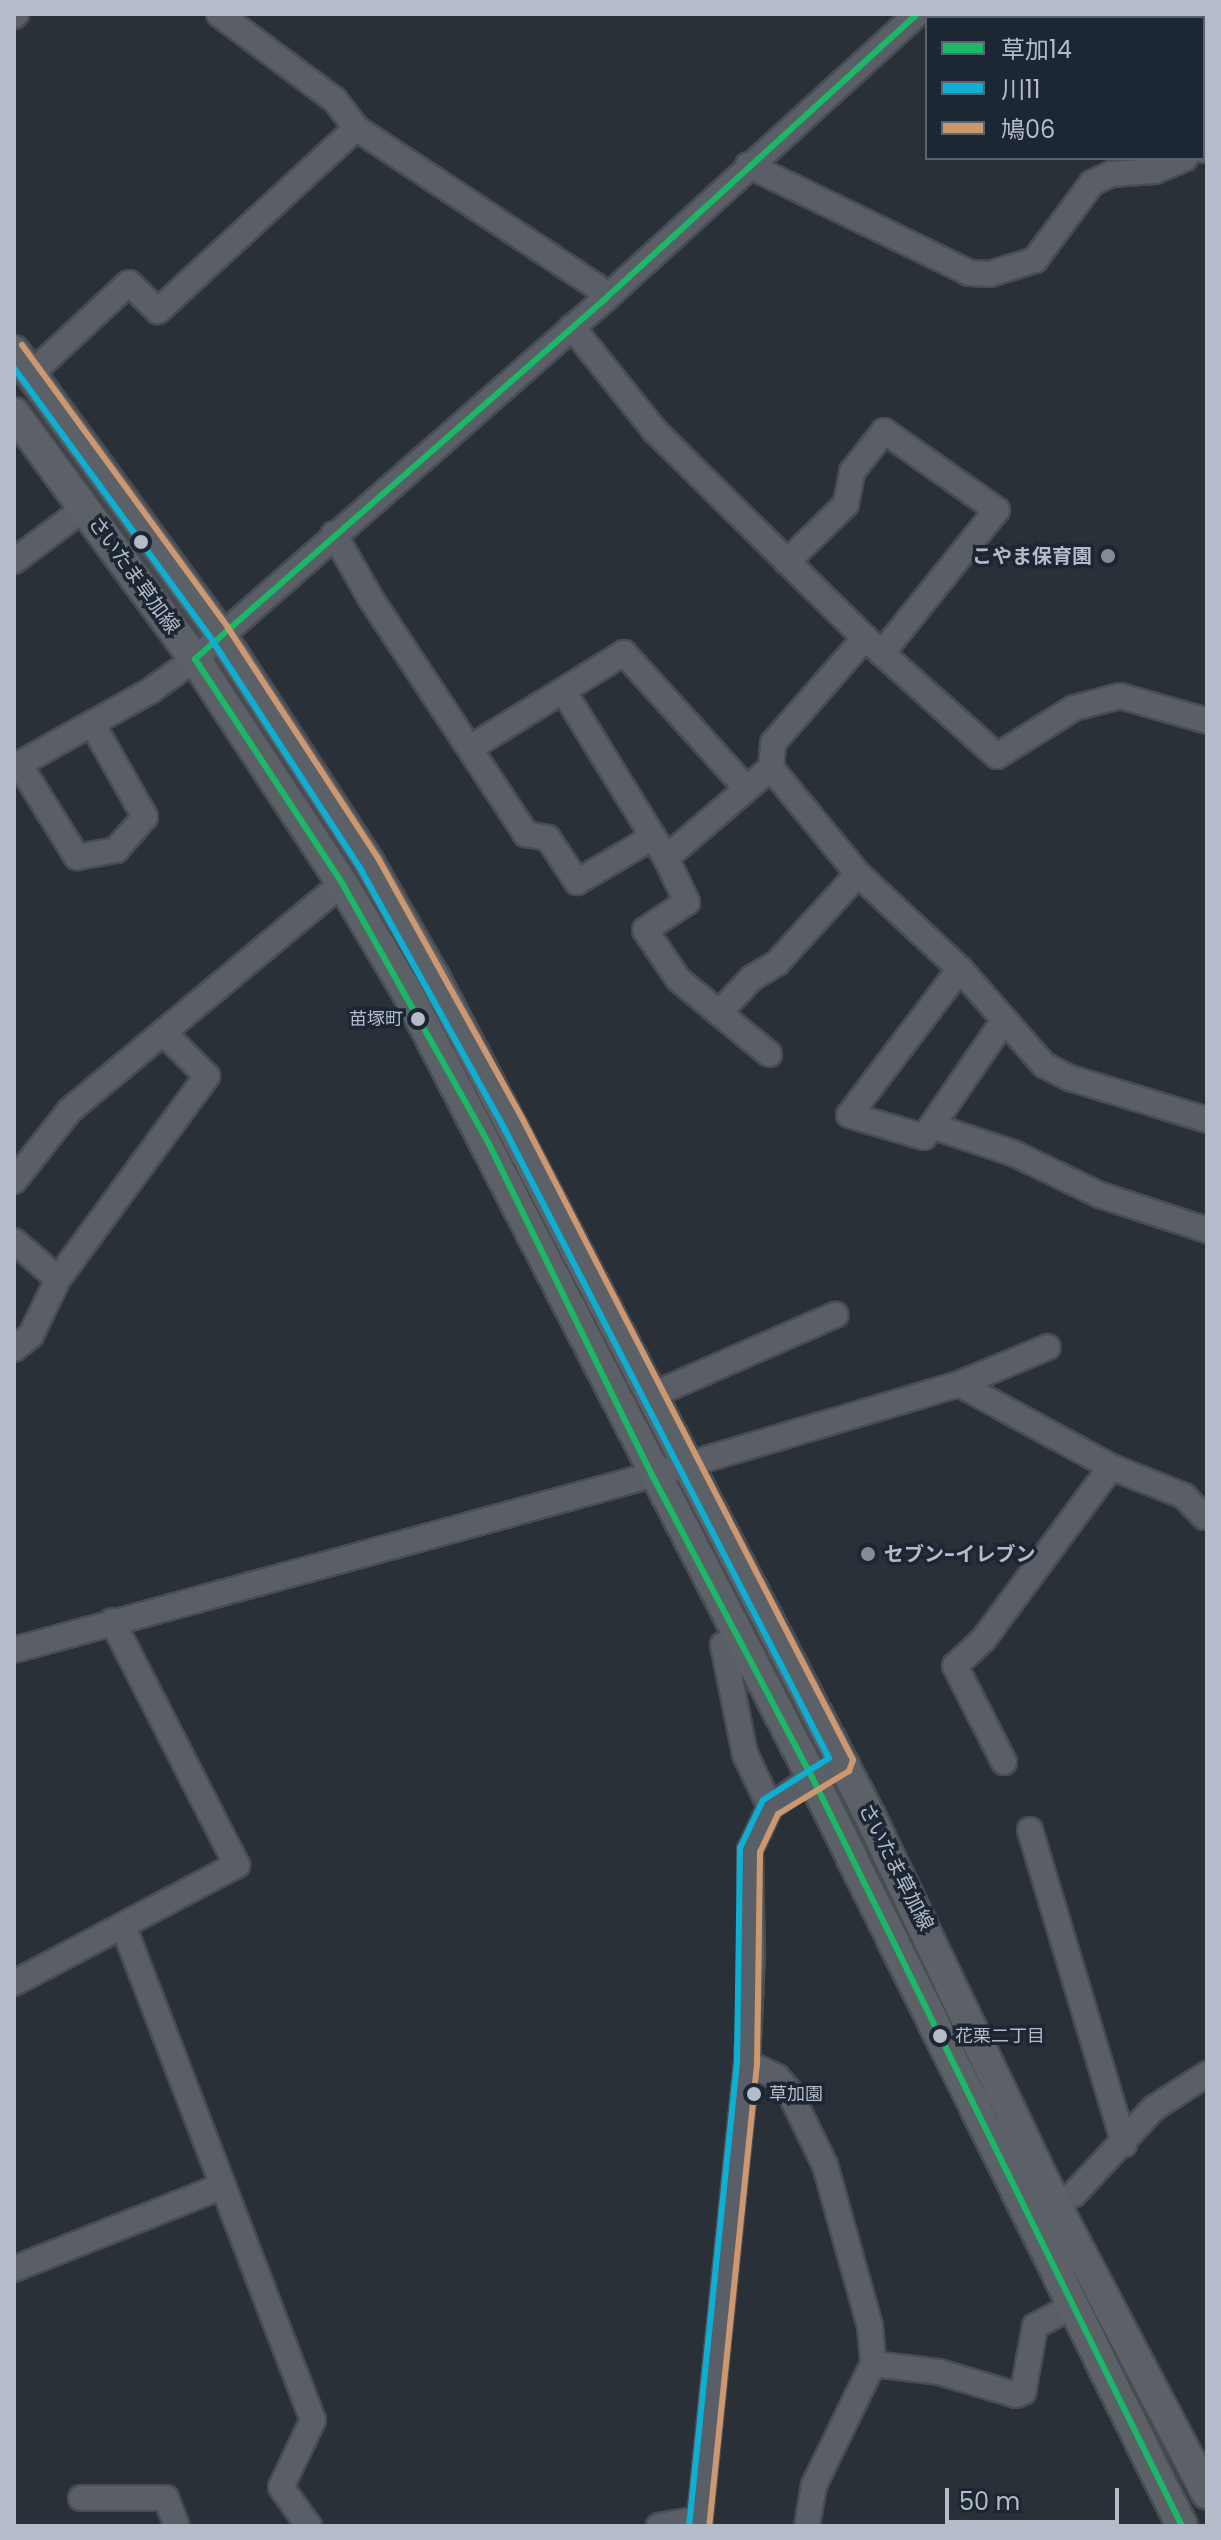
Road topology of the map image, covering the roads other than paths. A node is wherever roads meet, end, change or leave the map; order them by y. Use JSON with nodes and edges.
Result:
{"nodes":[{"id":1,"x":219,"y":14,"type":"edge"},
{"id":2,"x":917,"y":14,"type":"edge"},
{"id":3,"x":356,"y":128,"type":"junction"},
{"id":4,"x":1180,"y":160,"type":"edge"},
{"id":5,"x":748,"y":165,"type":"junction"},
{"id":6,"x":605,"y":299,"type":"junction"},
{"id":7,"x":572,"y":327,"type":"junction"},
{"id":8,"x":23,"y":362,"type":"edge"},
{"id":9,"x":14,"y":413,"type":"edge"},
{"id":10,"x":86,"y":507,"type":"junction"},
{"id":11,"x":334,"y":534,"type":"junction"},
{"id":12,"x":14,"y":561,"type":"edge"},
{"id":13,"x":787,"y":562,"type":"junction"},
{"id":14,"x":220,"y":634,"type":"junction"},
{"id":15,"x":874,"y":645,"type":"junction"},
{"id":16,"x":195,"y":659,"type":"junction"},
{"id":17,"x":564,"y":692,"type":"junction"},
{"id":18,"x":1207,"y":721,"type":"edge"},
{"id":19,"x":93,"y":725,"type":"junction"},
{"id":20,"x":470,"y":748,"type":"junction"},
{"id":21,"x":16,"y":766,"type":"edge"},
{"id":22,"x":771,"y":768,"type":"junction"},
{"id":23,"x":747,"y":789,"type":"junction"},
{"id":24,"x":653,"y":837,"type":"junction"},
{"id":25,"x":666,"y":858,"type":"junction"},
{"id":26,"x":858,"y":874,"type":"junction"},
{"id":27,"x":342,"y":883,"type":"junction"},
{"id":28,"x":960,"y":969,"type":"junction"},
{"id":29,"x":719,"y":1013,"type":"junction"},
{"id":30,"x":1003,"y":1022,"type":"junction"},
{"id":31,"x":163,"y":1032,"type":"junction"},
{"id":32,"x":769,"y":1054,"type":"dead end"},
{"id":33,"x":1207,"y":1120,"type":"edge"},
{"id":34,"x":932,"y":1126,"type":"junction"},
{"id":35,"x":14,"y":1181,"type":"edge"},
{"id":36,"x":1207,"y":1230,"type":"edge"},
{"id":37,"x":14,"y":1241,"type":"edge"},
{"id":38,"x":58,"y":1279,"type":"junction"},
{"id":39,"x":835,"y":1315,"type":"dead end"},
{"id":40,"x":1048,"y":1347,"type":"dead end"},
{"id":41,"x":14,"y":1349,"type":"edge"},
{"id":42,"x":959,"y":1384,"type":"junction"},
{"id":43,"x":655,"y":1394,"type":"junction"},
{"id":44,"x":690,"y":1463,"type":"junction"},
{"id":45,"x":1111,"y":1467,"type":"junction"},
{"id":46,"x":652,"y":1475,"type":"junction"},
{"id":47,"x":1206,"y":1522,"type":"edge"},
{"id":48,"x":112,"y":1621,"type":"junction"},
{"id":49,"x":739,"y":1635,"type":"junction"},
{"id":50,"x":14,"y":1650,"type":"edge"},
{"id":51,"x":1004,"y":1762,"type":"dead end"},
{"id":52,"x":843,"y":1763,"type":"junction"},
{"id":53,"x":812,"y":1777,"type":"junction"},
{"id":54,"x":770,"y":1807,"type":"junction"},
{"id":55,"x":1030,"y":1830,"type":"dead end"},
{"id":56,"x":124,"y":1928,"type":"junction"},
{"id":57,"x":14,"y":1983,"type":"edge"},
{"id":58,"x":747,"y":2063,"type":"junction"},
{"id":59,"x":1207,"y":2074,"type":"edge"},
{"id":60,"x":1124,"y":2144,"type":"junction"},
{"id":61,"x":220,"y":2187,"type":"junction"},
{"id":62,"x":1055,"y":2204,"type":"junction"},
{"id":63,"x":14,"y":2269,"type":"edge"},
{"id":64,"x":1071,"y":2307,"type":"junction"},
{"id":65,"x":873,"y":2364,"type":"junction"},
{"id":66,"x":1207,"y":2494,"type":"edge"},
{"id":67,"x":81,"y":2498,"type":"dead end"},
{"id":68,"x":699,"y":2523,"type":"edge"},
{"id":69,"x":177,"y":2526,"type":"edge"},
{"id":70,"x":308,"y":2526,"type":"edge"},
{"id":71,"x":659,"y":2526,"type":"edge"},
{"id":72,"x":807,"y":2526,"type":"edge"},
{"id":73,"x":1182,"y":2526,"type":"edge"}],
"edges":[{"from":1,"to":3,"type":"street"},
{"from":2,"to":5,"type":"street"},
{"from":3,"to":6,"type":"street"},
{"from":3,"to":8,"type":"street"},
{"from":4,"to":5,"type":"street"},
{"from":5,"to":6,"type":"street"},
{"from":6,"to":7,"type":"street"},
{"from":7,"to":11,"type":"street"},
{"from":7,"to":13,"type":"street"},
{"from":8,"to":14,"type":"main road","name":"さいたま草加線"},
{"from":9,"to":10,"type":"main road","name":"さいたま草加線"},
{"from":10,"to":12,"type":"street"},
{"from":10,"to":16,"type":"main road","name":"さいたま草加線"},
{"from":11,"to":14,"type":"street"},
{"from":11,"to":20,"type":"street"},
{"from":13,"to":15,"type":"street"},
{"from":13,"to":15,"type":"street"},
{"from":14,"to":16,"type":"street"},
{"from":14,"to":43,"type":"main road","name":"さいたま草加線"},
{"from":15,"to":18,"type":"street"},
{"from":15,"to":22,"type":"street"},
{"from":16,"to":19,"type":"street"},
{"from":16,"to":27,"type":"main road","name":"さいたま草加線"},
{"from":17,"to":20,"type":"street"},
{"from":17,"to":23,"type":"street"},
{"from":17,"to":24,"type":"street"},
{"from":19,"to":21,"type":"street"},
{"from":19,"to":21,"type":"street"},
{"from":20,"to":24,"type":"street"},
{"from":22,"to":23,"type":"street"},
{"from":22,"to":26,"type":"street"},
{"from":23,"to":25,"type":"street"},
{"from":24,"to":25,"type":"street"},
{"from":25,"to":29,"type":"street"},
{"from":26,"to":28,"type":"street"},
{"from":26,"to":29,"type":"street"},
{"from":27,"to":31,"type":"street"},
{"from":27,"to":46,"type":"main road","name":"さいたま草加線"},
{"from":28,"to":30,"type":"street"},
{"from":28,"to":34,"type":"street"},
{"from":29,"to":32,"type":"street"},
{"from":30,"to":33,"type":"street"},
{"from":30,"to":34,"type":"street"},
{"from":31,"to":35,"type":"street"},
{"from":31,"to":38,"type":"street"},
{"from":34,"to":36,"type":"street"},
{"from":37,"to":38,"type":"street"},
{"from":38,"to":41,"type":"street"},
{"from":39,"to":43,"type":"street"},
{"from":40,"to":42,"type":"street"},
{"from":42,"to":44,"type":"street"},
{"from":42,"to":45,"type":"street"},
{"from":43,"to":44,"type":"main road","name":"さいたま草加線"},
{"from":44,"to":46,"type":"street"},
{"from":44,"to":52,"type":"main road","name":"さいたま草加線"},
{"from":45,"to":47,"type":"street"},
{"from":45,"to":51,"type":"street"},
{"from":46,"to":48,"type":"street"},
{"from":46,"to":49,"type":"main road","name":"さいたま草加線"},
{"from":48,"to":50,"type":"street"},
{"from":48,"to":56,"type":"street"},
{"from":49,"to":53,"type":"main road","name":"さいたま草加線"},
{"from":49,"to":54,"type":"street"},
{"from":52,"to":53,"type":"street"},
{"from":52,"to":62,"type":"main road","name":"さいたま草加線"},
{"from":53,"to":54,"type":"street"},
{"from":53,"to":64,"type":"main road","name":"さいたま草加線"},
{"from":54,"to":58,"type":"street"},
{"from":55,"to":60,"type":"street"},
{"from":56,"to":57,"type":"street"},
{"from":56,"to":61,"type":"street"},
{"from":58,"to":65,"type":"street"},
{"from":58,"to":68,"type":"street"},
{"from":59,"to":60,"type":"street"},
{"from":60,"to":62,"type":"street"},
{"from":61,"to":63,"type":"street"},
{"from":61,"to":70,"type":"street"},
{"from":62,"to":66,"type":"main road","name":"さいたま草加線"},
{"from":64,"to":65,"type":"street"},
{"from":64,"to":73,"type":"main road","name":"さいたま草加線"},
{"from":65,"to":72,"type":"street"},
{"from":67,"to":69,"type":"street"},
{"from":68,"to":71,"type":"street"}]}
